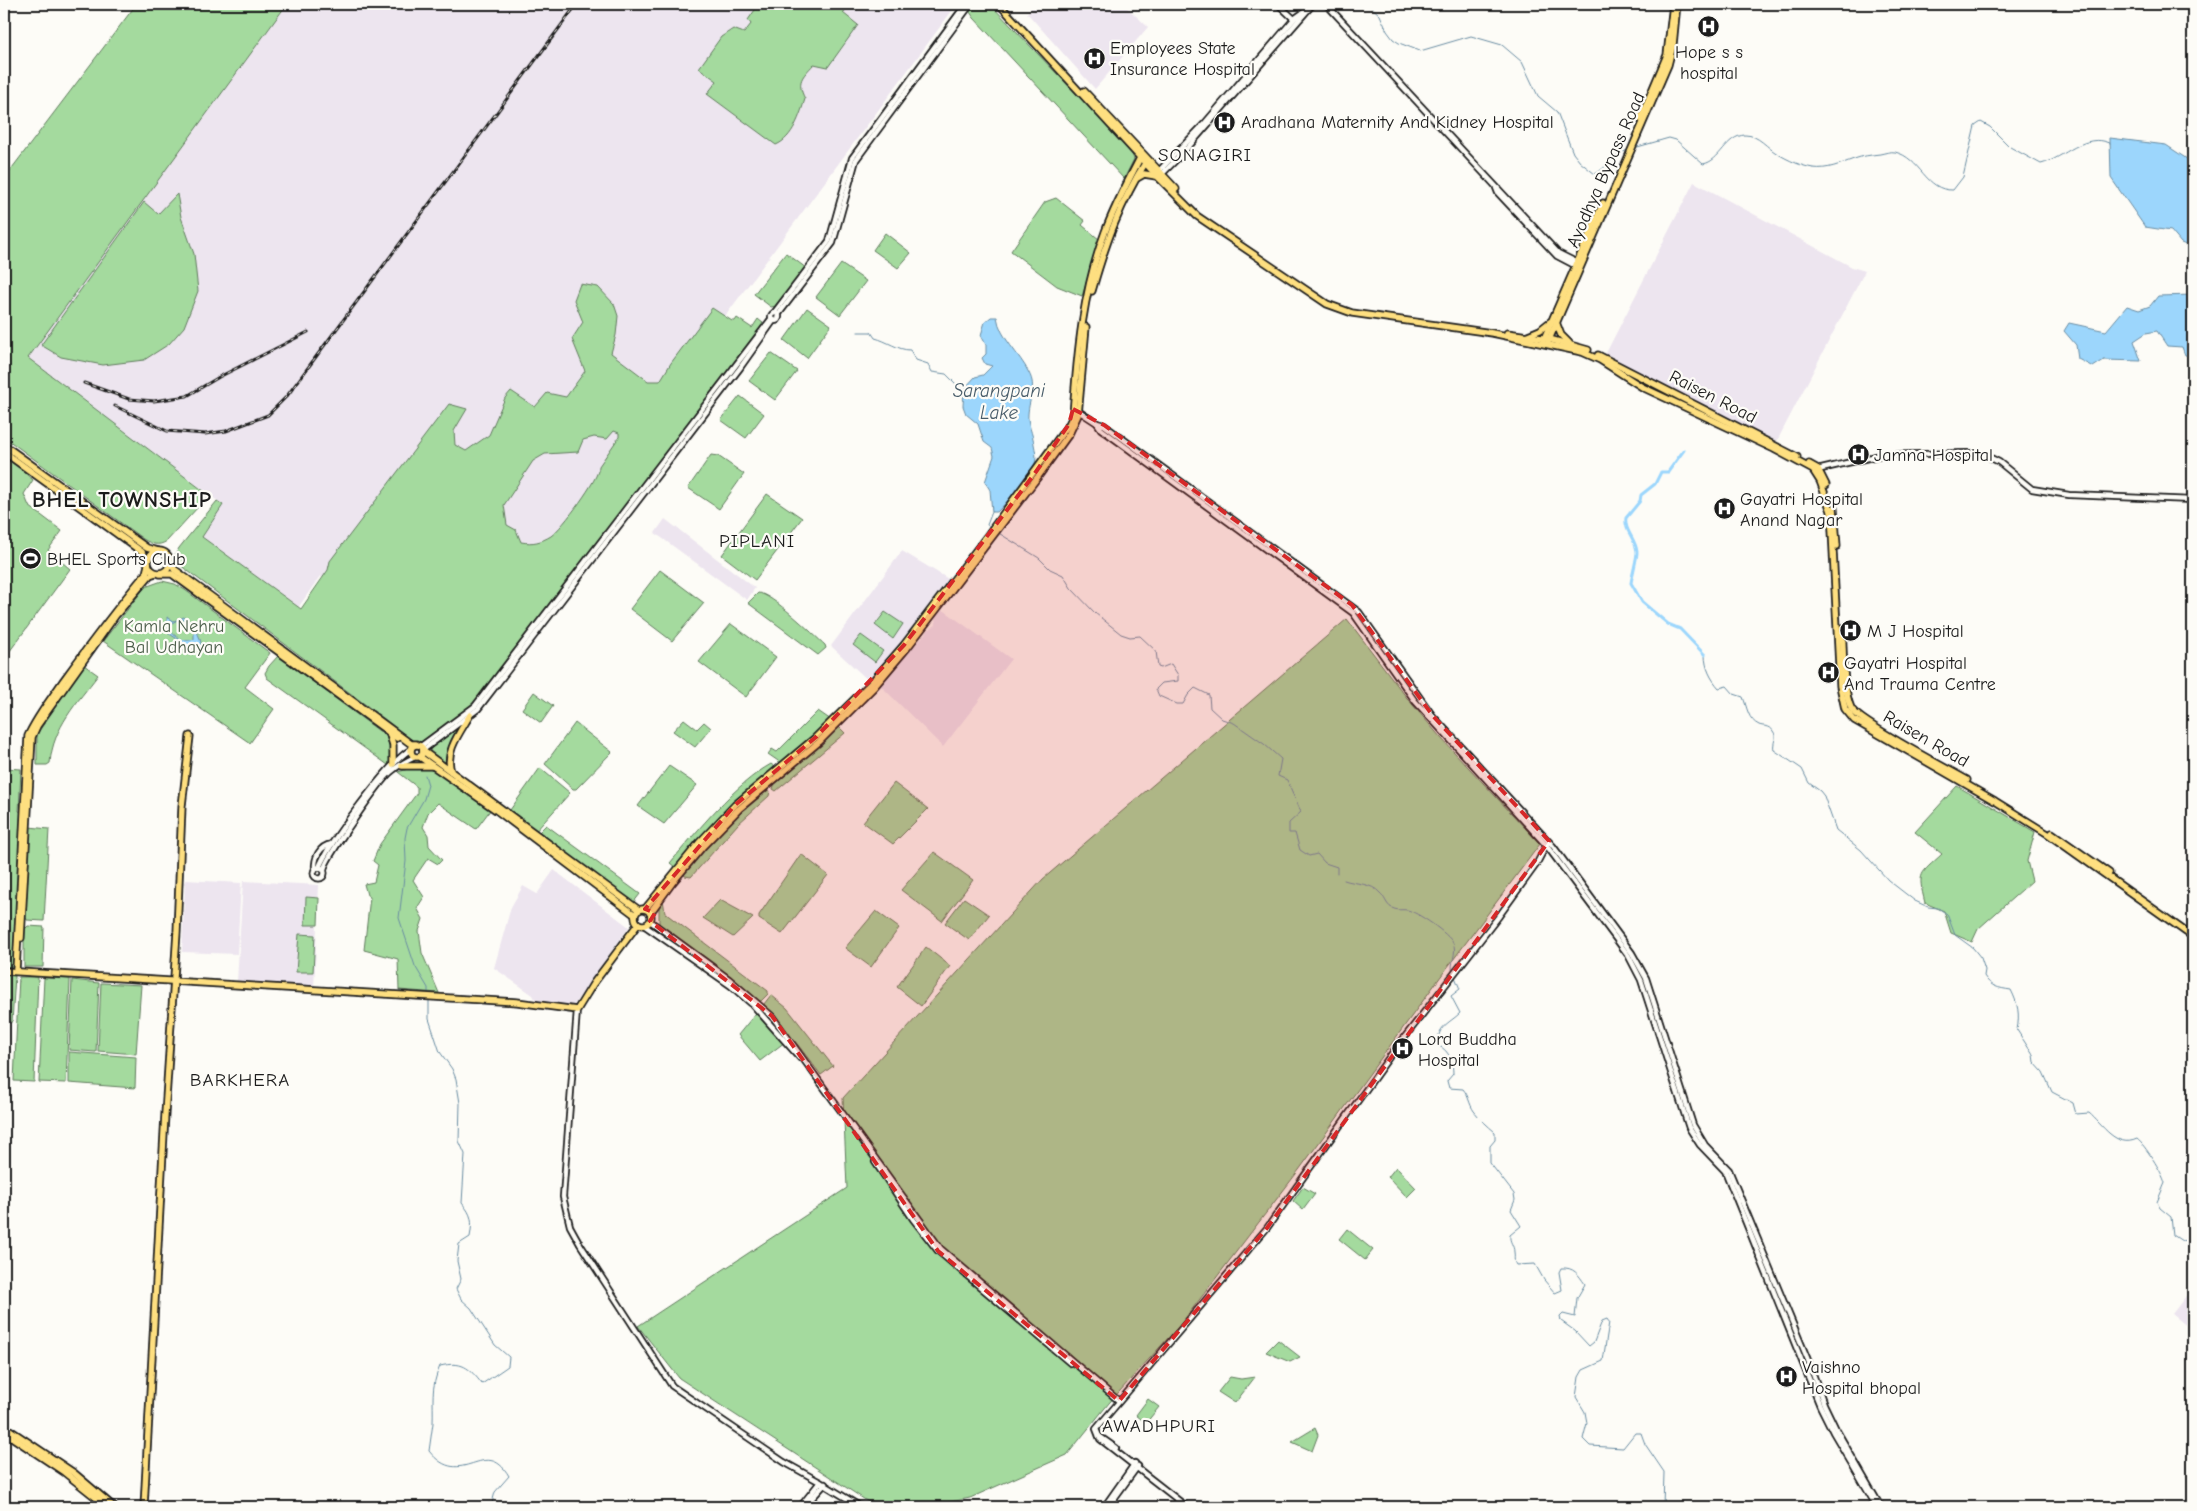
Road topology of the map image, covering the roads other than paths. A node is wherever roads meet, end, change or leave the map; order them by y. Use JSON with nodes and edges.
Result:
{"nodes":[{"id":1,"x":966,"y":4,"type":"edge"},
{"id":2,"x":971,"y":4,"type":"edge"},
{"id":3,"x":1000,"y":4,"type":"edge"},
{"id":4,"x":1278,"y":4,"type":"edge"},
{"id":5,"x":1313,"y":4,"type":"edge"},
{"id":6,"x":1326,"y":4,"type":"edge"},
{"id":7,"x":1673,"y":4,"type":"edge"},
{"id":8,"x":1677,"y":4,"type":"edge"},
{"id":9,"x":1308,"y":9,"type":"junction"},
{"id":10,"x":1294,"y":19,"type":"junction"},
{"id":11,"x":1660,"y":78,"type":"junction"},
{"id":12,"x":1141,"y":155,"type":"junction"},
{"id":13,"x":1146,"y":161,"type":"junction"},
{"id":14,"x":1159,"y":174,"type":"junction"},
{"id":15,"x":1136,"y":179,"type":"junction"},
{"id":16,"x":1109,"y":228,"type":"junction"},
{"id":17,"x":1578,"y":265,"type":"junction"},
{"id":18,"x":795,"y":289,"type":"junction"},
{"id":19,"x":772,"y":319,"type":"junction"},
{"id":20,"x":1554,"y":321,"type":"junction"},
{"id":21,"x":1526,"y":336,"type":"junction"},
{"id":22,"x":1546,"y":341,"type":"junction"},
{"id":23,"x":1570,"y":345,"type":"junction"},
{"id":24,"x":1644,"y":378,"type":"junction"},
{"id":25,"x":1640,"y":386,"type":"junction"},
{"id":26,"x":1076,"y":410,"type":"junction"},
{"id":27,"x":4,"y":445,"type":"edge"},
{"id":28,"x":4,"y":452,"type":"edge"},
{"id":29,"x":1816,"y":470,"type":"junction"},
{"id":30,"x":2193,"y":500,"type":"edge"},
{"id":31,"x":158,"y":551,"type":"junction"},
{"id":32,"x":170,"y":561,"type":"junction"},
{"id":33,"x":148,"y":563,"type":"junction"},
{"id":34,"x":158,"y":573,"type":"junction"},
{"id":35,"x":133,"y":592,"type":"junction"},
{"id":36,"x":470,"y":715,"type":"junction"},
{"id":37,"x":388,"y":731,"type":"junction"},
{"id":38,"x":190,"y":736,"type":"dead end"},
{"id":39,"x":417,"y":750,"type":"junction"},
{"id":40,"x":393,"y":764,"type":"junction"},
{"id":41,"x":402,"y":766,"type":"junction"},
{"id":42,"x":434,"y":766,"type":"junction"},
{"id":43,"x":451,"y":771,"type":"junction"},
{"id":44,"x":497,"y":808,"type":"junction"},
{"id":45,"x":1548,"y":843,"type":"junction"},
{"id":46,"x":2123,"y":885,"type":"junction"},
{"id":47,"x":642,"y":912,"type":"junction"},
{"id":48,"x":650,"y":921,"type":"junction"},
{"id":49,"x":641,"y":925,"type":"junction"},
{"id":50,"x":2193,"y":932,"type":"edge"},
{"id":51,"x":1615,"y":933,"type":"junction"},
{"id":52,"x":2193,"y":937,"type":"edge"},
{"id":53,"x":4,"y":971,"type":"edge"},
{"id":54,"x":17,"y":971,"type":"junction"},
{"id":55,"x":173,"y":981,"type":"junction"},
{"id":56,"x":577,"y":1010,"type":"junction"},
{"id":57,"x":786,"y":1038,"type":"junction"},
{"id":58,"x":1119,"y":1401,"type":"junction"},
{"id":59,"x":4,"y":1426,"type":"edge"},
{"id":60,"x":4,"y":1432,"type":"edge"},
{"id":61,"x":1136,"y":1465,"type":"junction"},
{"id":62,"x":823,"y":1483,"type":"junction"},
{"id":63,"x":108,"y":1507,"type":"edge"},
{"id":64,"x":114,"y":1507,"type":"edge"},
{"id":65,"x":144,"y":1507,"type":"edge"},
{"id":66,"x":800,"y":1507,"type":"edge"},
{"id":67,"x":804,"y":1507,"type":"edge"},
{"id":68,"x":861,"y":1507,"type":"edge"},
{"id":69,"x":1104,"y":1507,"type":"edge"},
{"id":70,"x":1108,"y":1507,"type":"edge"},
{"id":71,"x":1188,"y":1507,"type":"edge"},
{"id":72,"x":1877,"y":1507,"type":"edge"},
{"id":73,"x":1882,"y":1507,"type":"edge"}],
"edges":[{"from":1,"to":18,"type":"street"},
{"from":2,"to":18,"type":"street"},
{"from":3,"to":12,"type":"main road"},
{"from":4,"to":10,"type":"street"},
{"from":5,"to":9,"type":"street"},
{"from":6,"to":17,"type":"street"},
{"from":7,"to":11,"type":"main road","name":"Ayodhya Bypass Road"},
{"from":8,"to":11,"type":"main road","name":"Ayodhya Bypass Road"},
{"from":9,"to":10,"type":"street"},
{"from":9,"to":14,"type":"street"},
{"from":10,"to":14,"type":"street"},
{"from":11,"to":17,"type":"main road","name":"Ayodhya Bypass Road"},
{"from":12,"to":13,"type":"main road"},
{"from":12,"to":16,"type":"main road"},
{"from":13,"to":14,"type":"main road"},
{"from":13,"to":15,"type":"main road"},
{"from":14,"to":15,"type":"main road"},
{"from":14,"to":21,"type":"main road"},
{"from":14,"to":22,"type":"main road"},
{"from":15,"to":16,"type":"main road"},
{"from":16,"to":26,"type":"main road"},
{"from":17,"to":20,"type":"main road","name":"Ayodhya Bypass Road"},
{"from":18,"to":19,"type":"street"},
{"from":19,"to":36,"type":"street"},
{"from":19,"to":39,"type":"street"},
{"from":20,"to":21,"type":"main road"},
{"from":20,"to":22,"type":"main road","name":"Ayodhya Bypass Road"},
{"from":20,"to":23,"type":"main road"},
{"from":21,"to":22,"type":"main road"},
{"from":22,"to":23,"type":"main road","name":"Raisen Road"},
{"from":22,"to":25,"type":"main road","name":"Raisen Road"},
{"from":23,"to":24,"type":"main road","name":"Raisen Road"},
{"from":24,"to":25,"type":"main road"},
{"from":24,"to":29,"type":"main road","name":"Raisen Road"},
{"from":25,"to":29,"type":"main road","name":"Raisen Road"},
{"from":26,"to":45,"type":"street"},
{"from":26,"to":47,"type":"main road"},
{"from":27,"to":31,"type":"main road"},
{"from":28,"to":33,"type":"main road"},
{"from":29,"to":30,"type":"street"},
{"from":29,"to":46,"type":"main road","name":"Raisen Road"},
{"from":31,"to":32,"type":"main road"},
{"from":31,"to":33,"type":"main road"},
{"from":32,"to":34,"type":"main road"},
{"from":32,"to":39,"type":"main road"},
{"from":33,"to":34,"type":"main road"},
{"from":33,"to":35,"type":"main road"},
{"from":34,"to":35,"type":"main road"},
{"from":34,"to":37,"type":"main road"},
{"from":35,"to":54,"type":"main road"},
{"from":36,"to":39,"type":"street"},
{"from":36,"to":43,"type":"main road"},
{"from":37,"to":39,"type":"main road"},
{"from":37,"to":40,"type":"main road"},
{"from":38,"to":55,"type":"main road"},
{"from":39,"to":40,"type":"street"},
{"from":39,"to":41,"type":"street"},
{"from":39,"to":42,"type":"main road"},
{"from":39,"to":43,"type":"main road"},
{"from":40,"to":41,"type":"street"},
{"from":41,"to":42,"type":"main road"},
{"from":42,"to":44,"type":"main road"},
{"from":43,"to":44,"type":"main road"},
{"from":44,"to":47,"type":"main road"},
{"from":45,"to":51,"type":"street"},
{"from":45,"to":58,"type":"street"},
{"from":46,"to":50,"type":"main road","name":"Raisen Road"},
{"from":46,"to":52,"type":"main road","name":"Raisen Road"},
{"from":47,"to":48,"type":"main road"},
{"from":47,"to":49,"type":"main road"},
{"from":48,"to":49,"type":"main road"},
{"from":48,"to":57,"type":"street"},
{"from":49,"to":56,"type":"main road"},
{"from":49,"to":57,"type":"street"},
{"from":51,"to":72,"type":"street"},
{"from":51,"to":73,"type":"street"},
{"from":53,"to":54,"type":"main road"},
{"from":54,"to":55,"type":"main road"},
{"from":55,"to":56,"type":"main road"},
{"from":55,"to":65,"type":"main road"},
{"from":56,"to":62,"type":"street"},
{"from":57,"to":58,"type":"street"},
{"from":58,"to":61,"type":"street"},
{"from":59,"to":64,"type":"main road"},
{"from":60,"to":63,"type":"main road"},
{"from":61,"to":69,"type":"street"},
{"from":61,"to":70,"type":"street"},
{"from":61,"to":71,"type":"street"},
{"from":62,"to":66,"type":"street"},
{"from":62,"to":67,"type":"street"},
{"from":62,"to":68,"type":"street"}]}
